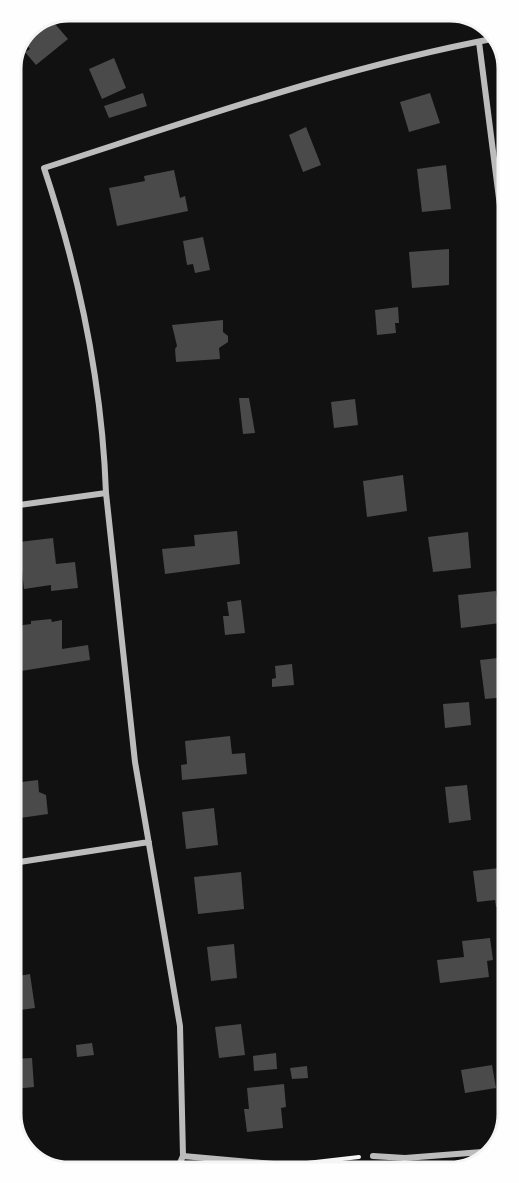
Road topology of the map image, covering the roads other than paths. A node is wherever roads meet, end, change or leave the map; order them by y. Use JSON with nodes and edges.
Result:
{"nodes":[{"id":1,"x":488,"y":40,"type":"edge"},
{"id":2,"x":479,"y":42,"type":"junction"},
{"id":3,"x":498,"y":190,"type":"edge"},
{"id":4,"x":106,"y":493,"type":"junction"},
{"id":5,"x":21,"y":505,"type":"edge"},
{"id":6,"x":149,"y":842,"type":"junction"},
{"id":7,"x":21,"y":862,"type":"edge"},
{"id":8,"x":479,"y":1152,"type":"edge"},
{"id":9,"x":183,"y":1156,"type":"junction"},
{"id":10,"x":373,"y":1156,"type":"road end"},
{"id":11,"x":180,"y":1162,"type":"edge"},
{"id":12,"x":251,"y":1162,"type":"edge"}],
"edges":[{"from":1,"to":2,"type":"street"},
{"from":2,"to":3,"type":"street"},
{"from":2,"to":4,"type":"street"},
{"from":4,"to":5,"type":"street"},
{"from":4,"to":6,"type":"street"},
{"from":6,"to":7,"type":"street"},
{"from":6,"to":9,"type":"street"},
{"from":8,"to":10,"type":"street"},
{"from":9,"to":11,"type":"street"},
{"from":9,"to":12,"type":"street"}]}
